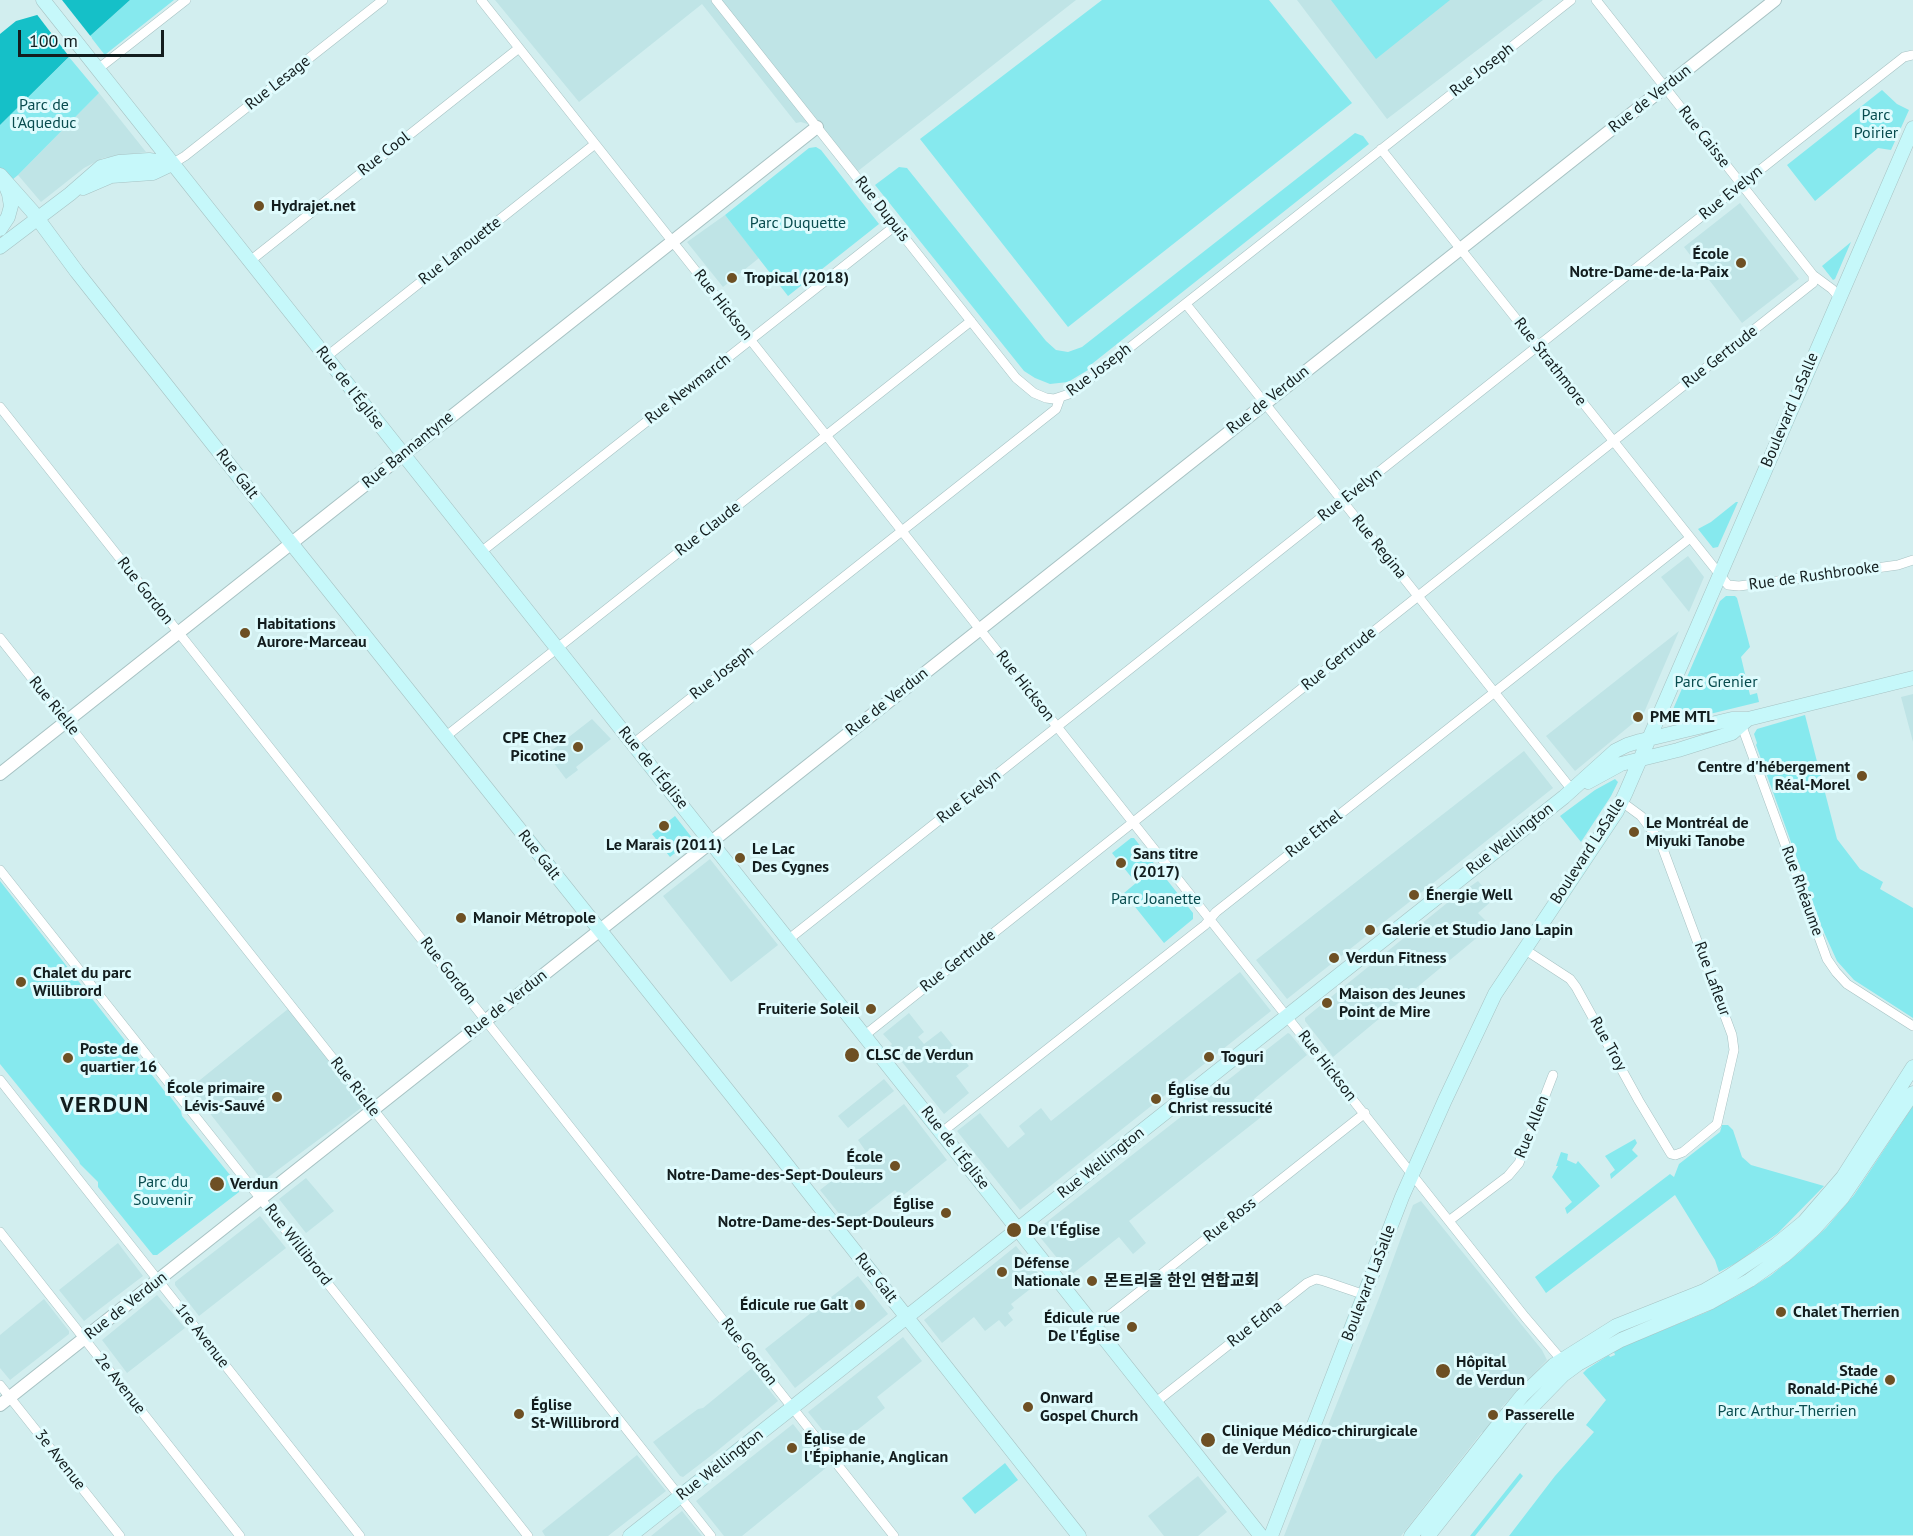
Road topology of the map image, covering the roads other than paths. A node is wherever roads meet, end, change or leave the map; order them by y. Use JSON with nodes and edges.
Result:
{"nodes":[{"id":1,"x":43,"y":0,"type":"edge"},
{"id":2,"x":186,"y":0,"type":"edge"},
{"id":3,"x":383,"y":0,"type":"edge"},
{"id":4,"x":481,"y":0,"type":"edge"},
{"id":5,"x":716,"y":0,"type":"edge"},
{"id":6,"x":1571,"y":0,"type":"edge"},
{"id":7,"x":1596,"y":0,"type":"edge"},
{"id":8,"x":1775,"y":0,"type":"edge"},
{"id":9,"x":519,"y":48,"type":"junction"},
{"id":10,"x":1913,"y":56,"type":"edge"},
{"id":11,"x":98,"y":69,"type":"junction"},
{"id":12,"x":1665,"y":87,"type":"junction"},
{"id":13,"x":817,"y":127,"type":"junction"},
{"id":14,"x":1913,"y":128,"type":"edge"},
{"id":15,"x":595,"y":144,"type":"junction"},
{"id":16,"x":1381,"y":149,"type":"junction"},
{"id":17,"x":172,"y":164,"type":"junction"},
{"id":18,"x":1,"y":176,"type":"edge"},
{"id":19,"x":1742,"y":185,"type":"junction"},
{"id":20,"x":38,"y":219,"type":"junction"},
{"id":21,"x":896,"y":226,"type":"junction"},
{"id":22,"x":0,"y":229,"type":"edge"},
{"id":23,"x":672,"y":241,"type":"junction"},
{"id":24,"x":0,"y":247,"type":"edge"},
{"id":25,"x":1460,"y":248,"type":"junction"},
{"id":26,"x":250,"y":261,"type":"junction"},
{"id":27,"x":1813,"y":279,"type":"junction"},
{"id":28,"x":1839,"y":297,"type":"junction"},
{"id":29,"x":1186,"y":303,"type":"junction"},
{"id":30,"x":971,"y":321,"type":"junction"},
{"id":31,"x":750,"y":339,"type":"junction"},
{"id":32,"x":1537,"y":346,"type":"junction"},
{"id":33,"x":326,"y":357,"type":"junction"},
{"id":34,"x":1060,"y":398,"type":"junction"},
{"id":35,"x":1264,"y":403,"type":"junction"},
{"id":36,"x":0,"y":407,"type":"edge"},
{"id":37,"x":826,"y":435,"type":"junction"},
{"id":38,"x":1613,"y":441,"type":"junction"},
{"id":39,"x":403,"y":455,"type":"junction"},
{"id":40,"x":1342,"y":501,"type":"junction"},
{"id":41,"x":902,"y":531,"type":"junction"},
{"id":42,"x":1690,"y":538,"type":"junction"},
{"id":43,"x":291,"y":543,"type":"junction"},
{"id":44,"x":481,"y":552,"type":"junction"},
{"id":45,"x":1913,"y":560,"type":"edge"},
{"id":46,"x":1719,"y":575,"type":"junction"},
{"id":47,"x":1418,"y":596,"type":"junction"},
{"id":48,"x":980,"y":628,"type":"junction"},
{"id":49,"x":179,"y":633,"type":"junction"},
{"id":50,"x":0,"y":638,"type":"edge"},
{"id":51,"x":556,"y":648,"type":"junction"},
{"id":52,"x":1913,"y":678,"type":"edge"},
{"id":53,"x":1494,"y":693,"type":"junction"},
{"id":54,"x":1743,"y":721,"type":"junction"},
{"id":55,"x":66,"y":722,"type":"junction"},
{"id":56,"x":1058,"y":727,"type":"junction"},
{"id":57,"x":445,"y":737,"type":"junction"},
{"id":58,"x":1648,"y":739,"type":"junction"},
{"id":59,"x":634,"y":743,"type":"junction"},
{"id":60,"x":1641,"y":758,"type":"junction"},
{"id":61,"x":0,"y":774,"type":"edge"},
{"id":62,"x":1572,"y":790,"type":"junction"},
{"id":63,"x":1622,"y":802,"type":"junction"},
{"id":64,"x":1134,"y":822,"type":"junction"},
{"id":65,"x":712,"y":842,"type":"junction"},
{"id":66,"x":0,"y":870,"type":"edge"},
{"id":67,"x":1210,"y":918,"type":"junction"},
{"id":68,"x":599,"y":931,"type":"junction"},
{"id":69,"x":789,"y":939,"type":"junction"},
{"id":70,"x":1524,"y":949,"type":"junction"},
{"id":71,"x":1287,"y":1016,"type":"junction"},
{"id":72,"x":486,"y":1020,"type":"junction"},
{"id":73,"x":1913,"y":1026,"type":"edge"},
{"id":74,"x":865,"y":1035,"type":"junction"},
{"id":75,"x":1913,"y":1067,"type":"edge"},
{"id":76,"x":1553,"y":1075,"type":"dead end"},
{"id":77,"x":0,"y":1080,"type":"edge"},
{"id":78,"x":1913,"y":1093,"type":"edge"},
{"id":79,"x":373,"y":1110,"type":"junction"},
{"id":80,"x":1365,"y":1113,"type":"junction"},
{"id":81,"x":942,"y":1132,"type":"junction"},
{"id":82,"x":1675,"y":1155,"type":"joint"},
{"id":83,"x":1412,"y":1173,"type":"junction"},
{"id":84,"x":261,"y":1199,"type":"junction"},
{"id":85,"x":1450,"y":1220,"type":"junction"},
{"id":86,"x":1018,"y":1229,"type":"junction"},
{"id":87,"x":0,"y":1232,"type":"edge"},
{"id":88,"x":158,"y":1281,"type":"junction"},
{"id":89,"x":1365,"y":1295,"type":"junction"},
{"id":90,"x":906,"y":1317,"type":"junction"},
{"id":91,"x":1096,"y":1326,"type":"junction"},
{"id":92,"x":84,"y":1339,"type":"junction"},
{"id":93,"x":1566,"y":1365,"type":"junction"},
{"id":94,"x":0,"y":1384,"type":"edge"},
{"id":95,"x":5,"y":1401,"type":"edge"},
{"id":96,"x":1156,"y":1402,"type":"junction"},
{"id":97,"x":792,"y":1407,"type":"junction"},
{"id":98,"x":680,"y":1497,"type":"junction"},
{"id":99,"x":1426,"y":1531,"type":"edge"},
{"id":100,"x":120,"y":1536,"type":"edge"},
{"id":101,"x":240,"y":1536,"type":"edge"},
{"id":102,"x":360,"y":1536,"type":"edge"},
{"id":103,"x":528,"y":1536,"type":"edge"},
{"id":104,"x":630,"y":1536,"type":"edge"},
{"id":105,"x":711,"y":1536,"type":"edge"},
{"id":106,"x":894,"y":1536,"type":"edge"},
{"id":107,"x":1079,"y":1536,"type":"edge"},
{"id":108,"x":1261,"y":1536,"type":"edge"},
{"id":109,"x":1270,"y":1536,"type":"edge"},
{"id":110,"x":1411,"y":1536,"type":"edge"}],
"edges":[{"from":1,"to":11,"type":"main road","name":"Rue de l'Église"},
{"from":2,"to":11,"type":"street"},
{"from":3,"to":17,"type":"street","name":"Rue Lesage"},
{"from":4,"to":9,"type":"street","name":"Rue Hickson"},
{"from":5,"to":13,"type":"street","name":"Rue Dupuis"},
{"from":6,"to":16,"type":"street","name":"Rue Joseph"},
{"from":7,"to":12,"type":"street","name":"Rue Caisse"},
{"from":8,"to":12,"type":"street","name":"Rue de Verdun"},
{"from":9,"to":15,"type":"street","name":"Rue Hickson"},
{"from":9,"to":26,"type":"street","name":"Rue Cool"},
{"from":10,"to":19,"type":"street","name":"Rue Evelyn"},
{"from":11,"to":17,"type":"main road","name":"Rue de l'Église"},
{"from":12,"to":19,"type":"street","name":"Rue Caisse"},
{"from":12,"to":25,"type":"street","name":"Rue de Verdun"},
{"from":13,"to":21,"type":"street","name":"Rue Dupuis"},
{"from":13,"to":23,"type":"street","name":"Rue Bannantyne"},
{"from":14,"to":28,"type":"main road","name":"Boulevard LaSalle"},
{"from":15,"to":23,"type":"street","name":"Rue Hickson"},
{"from":15,"to":33,"type":"street","name":"Rue Lanouette"},
{"from":16,"to":25,"type":"street","name":"Rue Strathmore"},
{"from":16,"to":29,"type":"street","name":"Rue Joseph"},
{"from":17,"to":20,"type":"main road"},
{"from":17,"to":26,"type":"main road","name":"Rue de l'Église"},
{"from":18,"to":20,"type":"main road","name":"Rue Galt"},
{"from":18,"to":22,"type":"main road"},
{"from":19,"to":27,"type":"street","name":"Rue Caisse"},
{"from":19,"to":32,"type":"street","name":"Rue Evelyn"},
{"from":20,"to":24,"type":"main road"},
{"from":20,"to":43,"type":"main road","name":"Rue Galt"},
{"from":21,"to":30,"type":"street","name":"Rue Dupuis"},
{"from":21,"to":31,"type":"street","name":"Rue Newmarch"},
{"from":23,"to":31,"type":"street","name":"Rue Hickson"},
{"from":23,"to":39,"type":"street","name":"Rue Bannantyne"},
{"from":25,"to":32,"type":"street","name":"Rue Strathmore"},
{"from":25,"to":35,"type":"street","name":"Rue de Verdun"},
{"from":26,"to":33,"type":"main road","name":"Rue de l'Église"},
{"from":27,"to":28,"type":"street","name":"Rue Caisse"},
{"from":27,"to":38,"type":"street","name":"Rue Gertrude"},
{"from":28,"to":46,"type":"main road","name":"Boulevard LaSalle"},
{"from":29,"to":34,"type":"street","name":"Rue Joseph"},
{"from":29,"to":35,"type":"street","name":"Rue Regina"},
{"from":30,"to":34,"type":"street","name":"Rue Dupuis"},
{"from":30,"to":37,"type":"street","name":"Rue Claude"},
{"from":31,"to":37,"type":"street","name":"Rue Hickson"},
{"from":31,"to":44,"type":"street","name":"Rue Newmarch"},
{"from":32,"to":38,"type":"street","name":"Rue Strathmore"},
{"from":32,"to":40,"type":"street","name":"Rue Evelyn"},
{"from":33,"to":39,"type":"main road","name":"Rue de l'Église"},
{"from":34,"to":41,"type":"street","name":"Rue Joseph"},
{"from":35,"to":40,"type":"street","name":"Rue Regina"},
{"from":35,"to":48,"type":"street","name":"Rue de Verdun"},
{"from":36,"to":49,"type":"street","name":"Rue Gordon"},
{"from":37,"to":41,"type":"street","name":"Rue Hickson"},
{"from":37,"to":51,"type":"street","name":"Rue Claude"},
{"from":38,"to":42,"type":"street","name":"Rue Strathmore"},
{"from":38,"to":47,"type":"street","name":"Rue Gertrude"},
{"from":39,"to":43,"type":"street","name":"Rue Bannantyne"},
{"from":39,"to":44,"type":"main road","name":"Rue de l'Église"},
{"from":40,"to":47,"type":"street","name":"Rue Regina"},
{"from":40,"to":56,"type":"street","name":"Rue Evelyn"},
{"from":41,"to":48,"type":"street","name":"Rue Hickson"},
{"from":41,"to":59,"type":"street","name":"Rue Joseph"},
{"from":42,"to":46,"type":"street","name":"Rue Strathmore"},
{"from":42,"to":53,"type":"street","name":"Rue Ethel"},
{"from":43,"to":49,"type":"street","name":"Rue Bannantyne"},
{"from":43,"to":57,"type":"main road","name":"Rue Galt"},
{"from":44,"to":51,"type":"main road","name":"Rue de l'Église"},
{"from":45,"to":46,"type":"street","name":"Rue de Rushbrooke"},
{"from":46,"to":58,"type":"main road","name":"Boulevard LaSalle"},
{"from":47,"to":53,"type":"street","name":"Rue Regina"},
{"from":47,"to":64,"type":"street","name":"Rue Gertrude"},
{"from":48,"to":56,"type":"street","name":"Rue Hickson"},
{"from":48,"to":65,"type":"street","name":"Rue de Verdun"},
{"from":49,"to":55,"type":"street","name":"Rue Bannantyne"},
{"from":49,"to":72,"type":"street","name":"Rue Gordon"},
{"from":50,"to":55,"type":"street","name":"Rue Rielle"},
{"from":51,"to":57,"type":"street","name":"Rue Claude"},
{"from":51,"to":59,"type":"main road","name":"Rue de l'Église"},
{"from":52,"to":54,"type":"main road","name":"Rue Wellington"},
{"from":53,"to":62,"type":"street","name":"Rue Regina"},
{"from":53,"to":67,"type":"street","name":"Rue Ethel"},
{"from":54,"to":58,"type":"main road","name":"Rue Wellington"},
{"from":54,"to":60,"type":"main road","name":"Rue Wellington"},
{"from":54,"to":73,"type":"street","name":"Rue Rhéaume"},
{"from":55,"to":61,"type":"street","name":"Rue Bannantyne"},
{"from":55,"to":79,"type":"street","name":"Rue Rielle"},
{"from":56,"to":64,"type":"street","name":"Rue Hickson"},
{"from":56,"to":69,"type":"street","name":"Rue Evelyn"},
{"from":57,"to":68,"type":"main road","name":"Rue Galt"},
{"from":58,"to":60,"type":"main road","name":"Boulevard LaSalle"},
{"from":58,"to":62,"type":"main road","name":"Rue Wellington"},
{"from":59,"to":65,"type":"main road","name":"Rue de l'Église"},
{"from":60,"to":62,"type":"main road","name":"Rue Wellington"},
{"from":60,"to":63,"type":"main road","name":"Boulevard LaSalle"},
{"from":62,"to":71,"type":"main road","name":"Rue Wellington"},
{"from":63,"to":70,"type":"main road","name":"Boulevard LaSalle"},
{"from":63,"to":82,"type":"street","name":"Rue Lafleur"},
{"from":64,"to":67,"type":"street","name":"Rue Hickson"},
{"from":64,"to":74,"type":"street","name":"Rue Gertrude"},
{"from":65,"to":68,"type":"street","name":"Rue de Verdun"},
{"from":65,"to":69,"type":"main road","name":"Rue de l'Église"},
{"from":66,"to":84,"type":"street","name":"Rue Willibrord"},
{"from":67,"to":71,"type":"street","name":"Rue Hickson"},
{"from":67,"to":81,"type":"street","name":"Rue Ethel"},
{"from":68,"to":72,"type":"street","name":"Rue de Verdun"},
{"from":68,"to":90,"type":"main road","name":"Rue Galt"},
{"from":69,"to":74,"type":"main road","name":"Rue de l'Église"},
{"from":70,"to":82,"type":"street","name":"Rue Troy"},
{"from":70,"to":83,"type":"main road","name":"Boulevard LaSalle"},
{"from":71,"to":80,"type":"street","name":"Rue Hickson"},
{"from":71,"to":86,"type":"main road","name":"Rue Wellington"},
{"from":72,"to":79,"type":"street","name":"Rue de Verdun"},
{"from":72,"to":97,"type":"street","name":"Rue Gordon"},
{"from":74,"to":81,"type":"main road","name":"Rue de l'Église"},
{"from":75,"to":93,"type":"main road"},
{"from":76,"to":85,"type":"street","name":"Rue Allen"},
{"from":77,"to":88,"type":"street","name":"1re Avenue"},
{"from":78,"to":93,"type":"main road"},
{"from":79,"to":84,"type":"street","name":"Rue de Verdun"},
{"from":79,"to":98,"type":"street","name":"Rue Rielle"},
{"from":80,"to":83,"type":"street","name":"Rue Hickson"},
{"from":80,"to":91,"type":"street","name":"Rue Ross"},
{"from":81,"to":86,"type":"main road","name":"Rue de l'Église"},
{"from":83,"to":85,"type":"street","name":"Rue Hickson"},
{"from":83,"to":89,"type":"main road","name":"Boulevard LaSalle"},
{"from":84,"to":88,"type":"street","name":"Rue de Verdun"},
{"from":84,"to":103,"type":"street","name":"Rue Willibrord"},
{"from":85,"to":93,"type":"street","name":"Rue Hickson"},
{"from":86,"to":90,"type":"main road","name":"Rue Wellington"},
{"from":86,"to":91,"type":"main road","name":"Rue de l'Église"},
{"from":87,"to":92,"type":"street","name":"2e Avenue"},
{"from":88,"to":92,"type":"street","name":"Rue de Verdun"},
{"from":88,"to":102,"type":"street","name":"1re Avenue"},
{"from":89,"to":96,"type":"street","name":"Rue Edna"},
{"from":89,"to":109,"type":"main road","name":"Boulevard LaSalle"},
{"from":90,"to":97,"type":"main road","name":"Rue Wellington"},
{"from":90,"to":107,"type":"main road","name":"Rue Galt"},
{"from":91,"to":96,"type":"main road","name":"Rue de l'Église"},
{"from":92,"to":95,"type":"street","name":"Rue de Verdun"},
{"from":92,"to":101,"type":"street","name":"2e Avenue"},
{"from":93,"to":99,"type":"main road"},
{"from":94,"to":95,"type":"street","name":"3e Avenue"},
{"from":95,"to":100,"type":"street","name":"3e Avenue"},
{"from":96,"to":108,"type":"main road","name":"Rue de l'Église"},
{"from":97,"to":98,"type":"main road","name":"Rue Wellington"},
{"from":97,"to":106,"type":"street","name":"Rue Gordon"},
{"from":98,"to":104,"type":"main road","name":"Rue Wellington"},
{"from":98,"to":105,"type":"street","name":"Rue Rielle"},
{"from":99,"to":110,"type":"main road"}]}
